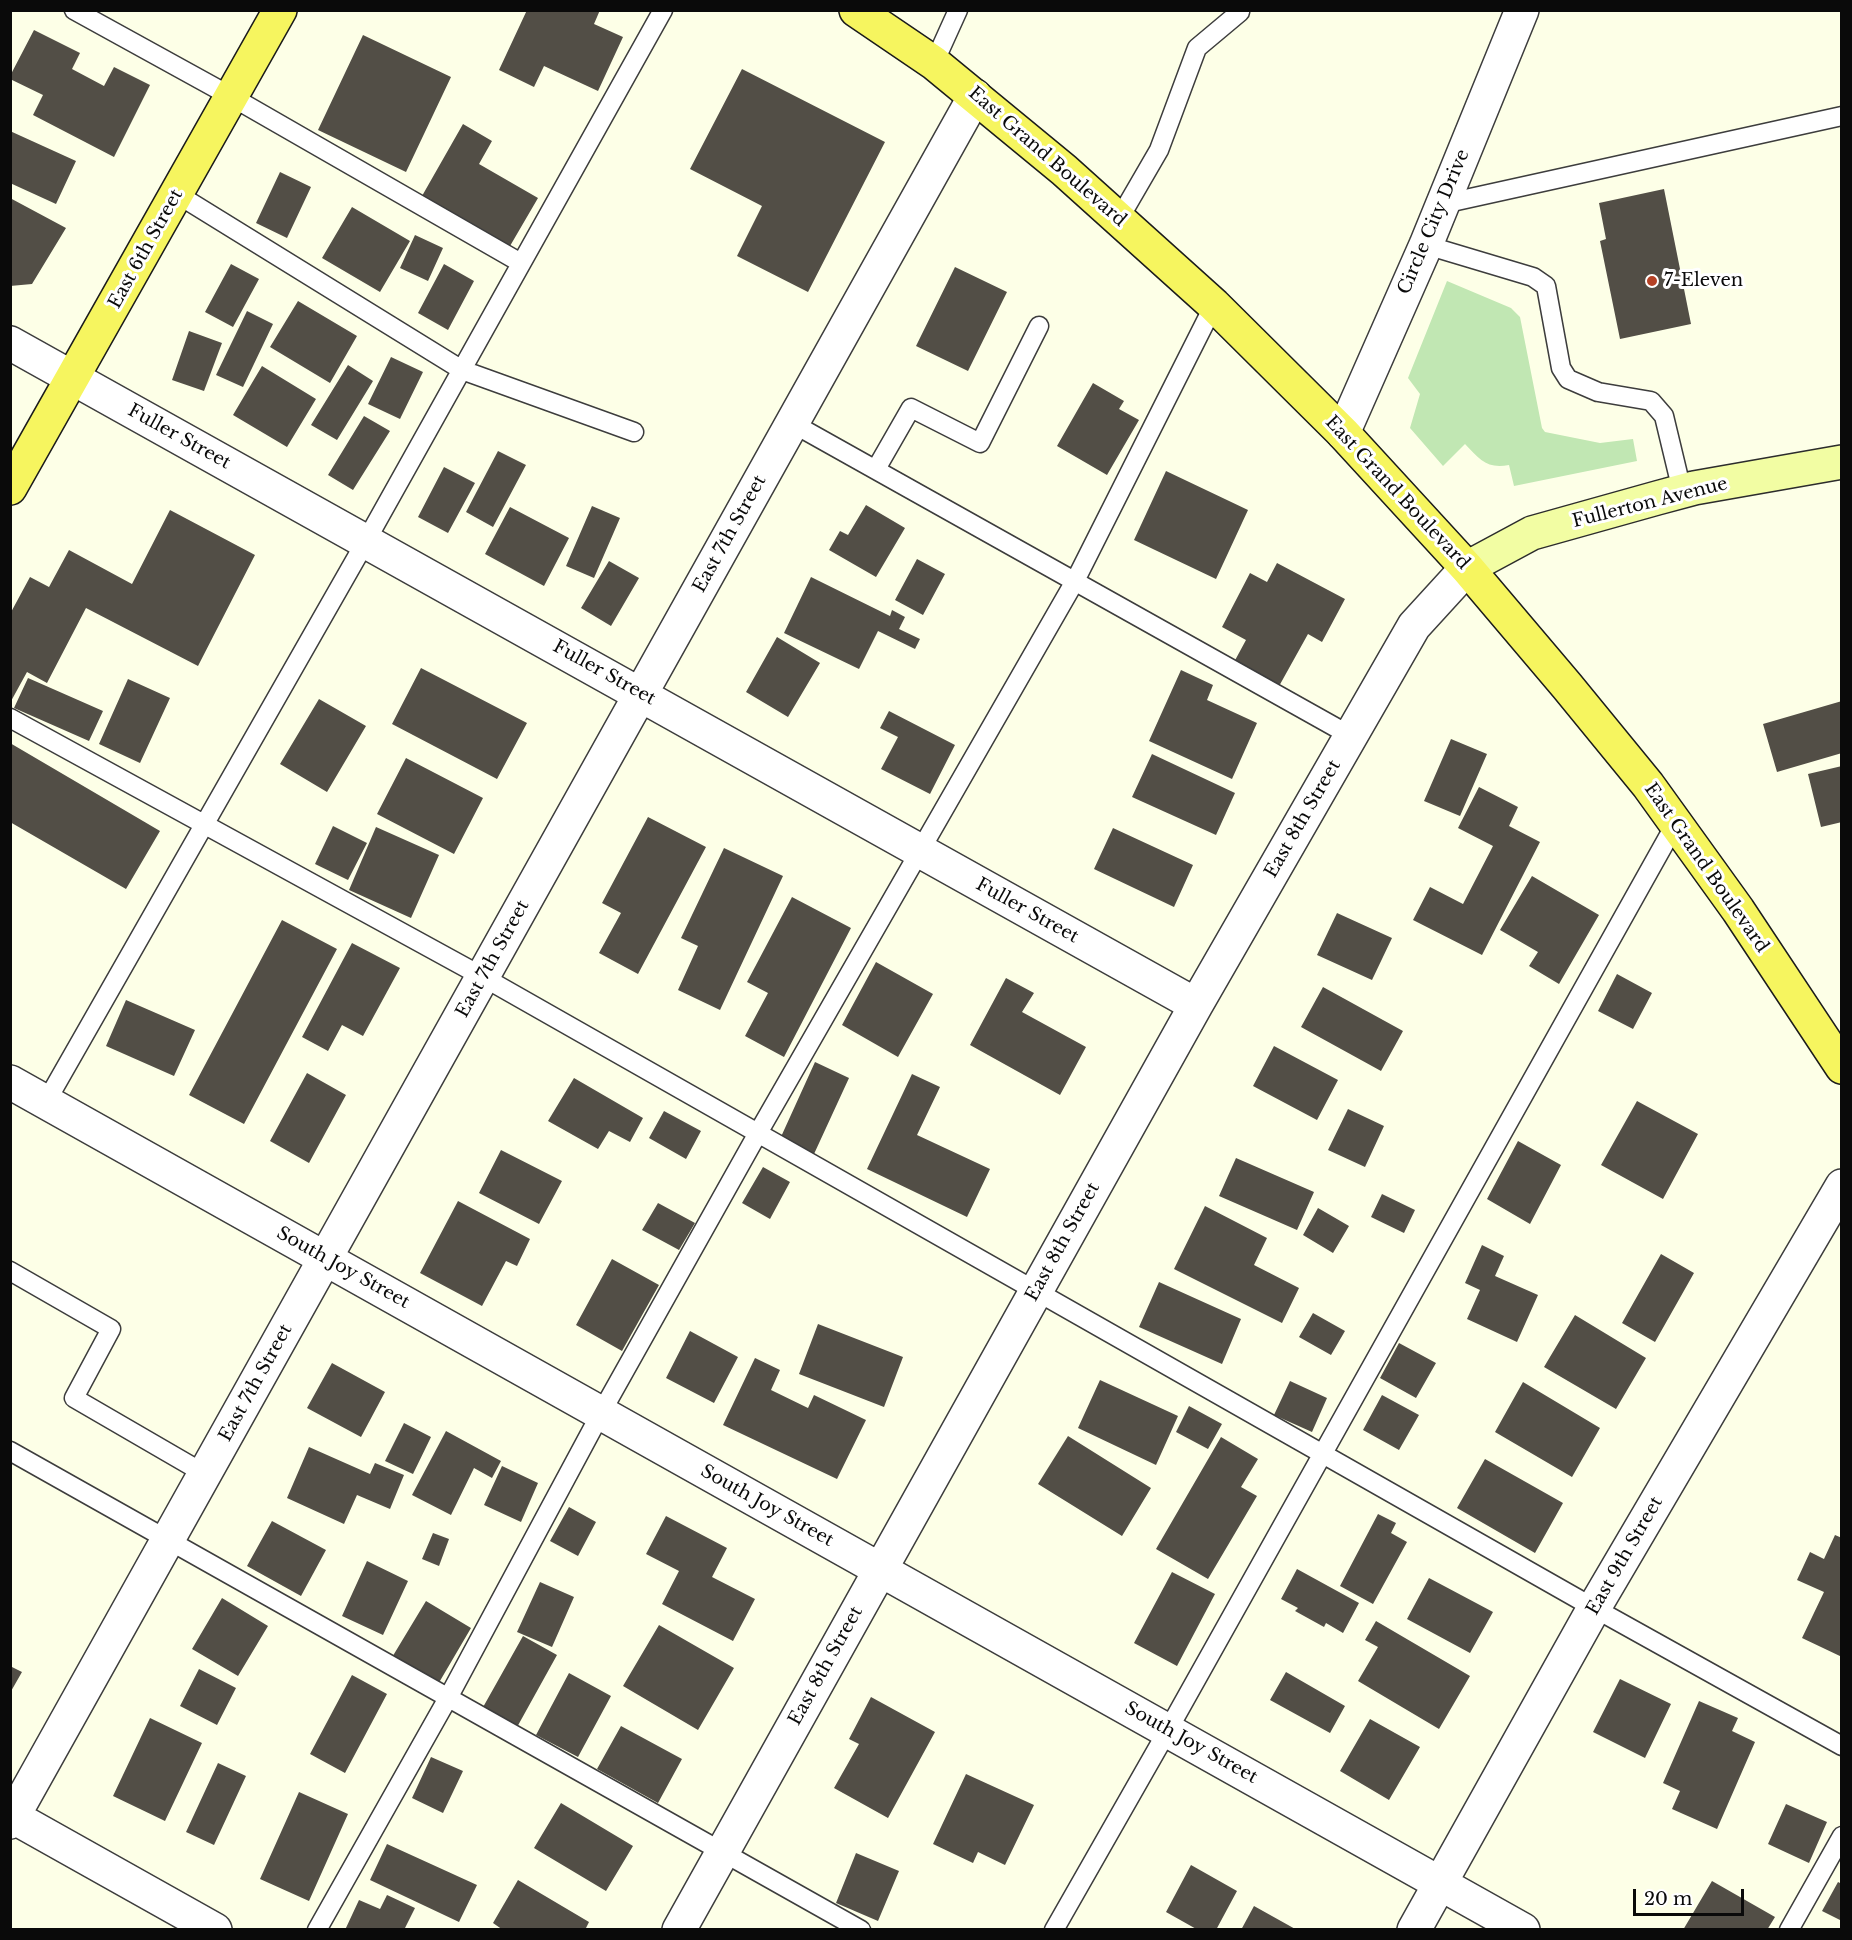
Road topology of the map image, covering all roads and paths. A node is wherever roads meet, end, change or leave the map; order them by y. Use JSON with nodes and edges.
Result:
{"nodes":[{"id":1,"x":74,"y":10,"type":"edge"},
{"id":2,"x":280,"y":10,"type":"edge"},
{"id":3,"x":663,"y":10,"type":"edge"},
{"id":4,"x":856,"y":10,"type":"edge"},
{"id":5,"x":958,"y":10,"type":"edge"},
{"id":6,"x":1522,"y":10,"type":"edge"},
{"id":7,"x":1240,"y":12,"type":"dead end"},
{"id":8,"x":934,"y":63,"type":"junction"},
{"id":9,"x":975,"y":96,"type":"junction"},
{"id":10,"x":232,"y":97,"type":"junction"},
{"id":11,"x":1842,"y":116,"type":"edge"},
{"id":12,"x":177,"y":194,"type":"junction"},
{"id":13,"x":1443,"y":204,"type":"junction"},
{"id":14,"x":1119,"y":219,"type":"junction"},
{"id":15,"x":1426,"y":245,"type":"junction"},
{"id":16,"x":521,"y":263,"type":"junction"},
{"id":17,"x":1214,"y":305,"type":"junction"},
{"id":18,"x":1039,"y":326,"type":"dead end"},
{"id":19,"x":10,"y":343,"type":"edge"},
{"id":20,"x":462,"y":370,"type":"junction"},
{"id":21,"x":73,"y":378,"type":"junction"},
{"id":22,"x":792,"y":423,"type":"junction"},
{"id":23,"x":634,"y":432,"type":"dead end"},
{"id":24,"x":1343,"y":433,"type":"junction"},
{"id":25,"x":1842,"y":462,"type":"edge"},
{"id":26,"x":876,"y":469,"type":"junction"},
{"id":27,"x":10,"y":488,"type":"edge"},
{"id":28,"x":1682,"y":491,"type":"junction"},
{"id":29,"x":366,"y":541,"type":"junction"},
{"id":30,"x":1467,"y":568,"type":"junction"},
{"id":31,"x":1075,"y":581,"type":"junction"},
{"id":32,"x":641,"y":694,"type":"junction"},
{"id":33,"x":10,"y":718,"type":"edge"},
{"id":34,"x":1351,"y":736,"type":"junction"},
{"id":35,"x":1676,"y":823,"type":"junction"},
{"id":36,"x":204,"y":825,"type":"junction"},
{"id":37,"x":920,"y":851,"type":"junction"},
{"id":38,"x":483,"y":977,"type":"junction"},
{"id":39,"x":1196,"y":1005,"type":"junction"},
{"id":40,"x":1842,"y":1066,"type":"edge"},
{"id":41,"x":10,"y":1082,"type":"edge"},
{"id":42,"x":46,"y":1102,"type":"junction"},
{"id":43,"x":758,"y":1133,"type":"junction"},
{"id":44,"x":1842,"y":1186,"type":"edge"},
{"id":45,"x":325,"y":1258,"type":"junction"},
{"id":46,"x":10,"y":1271,"type":"edge"},
{"id":47,"x":1036,"y":1291,"type":"junction"},
{"id":48,"x":601,"y":1413,"type":"junction"},
{"id":49,"x":10,"y":1451,"type":"edge"},
{"id":50,"x":1322,"y":1454,"type":"junction"},
{"id":51,"x":205,"y":1474,"type":"junction"},
{"id":52,"x":168,"y":1540,"type":"junction"},
{"id":53,"x":880,"y":1569,"type":"junction"},
{"id":54,"x":1594,"y":1608,"type":"junction"},
{"id":55,"x":448,"y":1698,"type":"junction"},
{"id":56,"x":1168,"y":1730,"type":"junction"},
{"id":57,"x":1842,"y":1746,"type":"edge"},
{"id":58,"x":11,"y":1818,"type":"edge"},
{"id":59,"x":1842,"y":1836,"type":"edge"},
{"id":60,"x":722,"y":1852,"type":"junction"},
{"id":61,"x":1440,"y":1883,"type":"junction"},
{"id":62,"x":215,"y":1929,"type":"edge"},
{"id":63,"x":317,"y":1929,"type":"edge"},
{"id":64,"x":679,"y":1929,"type":"edge"},
{"id":65,"x":861,"y":1929,"type":"edge"},
{"id":66,"x":1054,"y":1929,"type":"edge"},
{"id":67,"x":1414,"y":1929,"type":"edge"},
{"id":68,"x":1523,"y":1929,"type":"edge"},
{"id":69,"x":1789,"y":1929,"type":"edge"}],
"edges":[{"from":1,"to":10,"type":"lane"},
{"from":2,"to":10,"type":"main road","name":"East 6th Street"},
{"from":3,"to":16,"type":"lane"},
{"from":4,"to":8,"type":"main road","name":"East Grand Boulevard"},
{"from":5,"to":8,"type":"lane"},
{"from":6,"to":13,"type":"street","name":"Circle City Drive"},
{"from":7,"to":14,"type":"lane"},
{"from":8,"to":9,"type":"main road","name":"East Grand Boulevard"},
{"from":9,"to":14,"type":"main road","name":"East Grand Boulevard"},
{"from":9,"to":22,"type":"street","name":"East 7th Street"},
{"from":10,"to":12,"type":"main road","name":"East 6th Street"},
{"from":10,"to":16,"type":"lane"},
{"from":11,"to":13,"type":"lane"},
{"from":12,"to":20,"type":"lane"},
{"from":12,"to":21,"type":"main road","name":"East 6th Street"},
{"from":13,"to":15,"type":"street","name":"Circle City Drive"},
{"from":14,"to":17,"type":"main road","name":"East Grand Boulevard"},
{"from":15,"to":24,"type":"street","name":"Circle City Drive"},
{"from":15,"to":28,"type":"lane"},
{"from":16,"to":20,"type":"lane"},
{"from":17,"to":24,"type":"main road","name":"East Grand Boulevard"},
{"from":17,"to":31,"type":"lane"},
{"from":18,"to":26,"type":"lane"},
{"from":19,"to":21,"type":"street","name":"Fuller Street"},
{"from":20,"to":23,"type":"lane"},
{"from":20,"to":29,"type":"lane"},
{"from":21,"to":27,"type":"main road","name":"East 6th Street"},
{"from":21,"to":29,"type":"street","name":"Fuller Street"},
{"from":22,"to":26,"type":"lane"},
{"from":22,"to":32,"type":"street","name":"East 7th Street"},
{"from":24,"to":30,"type":"main road","name":"East Grand Boulevard"},
{"from":25,"to":28,"type":"main road","name":"Fullerton Avenue"},
{"from":26,"to":31,"type":"lane"},
{"from":28,"to":30,"type":"main road","name":"Fullerton Avenue"},
{"from":29,"to":32,"type":"street","name":"Fuller Street"},
{"from":29,"to":36,"type":"lane"},
{"from":30,"to":34,"type":"street","name":"East 8th Street"},
{"from":30,"to":35,"type":"main road","name":"East Grand Boulevard"},
{"from":31,"to":34,"type":"lane"},
{"from":31,"to":37,"type":"lane"},
{"from":32,"to":37,"type":"street","name":"Fuller Street"},
{"from":32,"to":38,"type":"street","name":"East 7th Street"},
{"from":33,"to":36,"type":"lane"},
{"from":34,"to":39,"type":"street","name":"East 8th Street"},
{"from":35,"to":40,"type":"main road","name":"East Grand Boulevard"},
{"from":35,"to":50,"type":"lane"},
{"from":36,"to":38,"type":"lane"},
{"from":36,"to":42,"type":"lane"},
{"from":37,"to":39,"type":"street","name":"Fuller Street"},
{"from":37,"to":43,"type":"lane"},
{"from":38,"to":43,"type":"lane"},
{"from":38,"to":45,"type":"street","name":"East 7th Street"},
{"from":39,"to":47,"type":"street","name":"East 8th Street"},
{"from":41,"to":42,"type":"street","name":"South Joy Street"},
{"from":42,"to":45,"type":"street","name":"South Joy Street"},
{"from":43,"to":47,"type":"lane"},
{"from":43,"to":48,"type":"lane"},
{"from":44,"to":54,"type":"street","name":"East 9th Street"},
{"from":45,"to":48,"type":"street","name":"South Joy Street"},
{"from":45,"to":51,"type":"street","name":"East 7th Street"},
{"from":46,"to":51,"type":"lane"},
{"from":47,"to":50,"type":"lane"},
{"from":47,"to":53,"type":"street","name":"East 8th Street"},
{"from":48,"to":53,"type":"street","name":"South Joy Street"},
{"from":48,"to":55,"type":"lane"},
{"from":49,"to":52,"type":"lane"},
{"from":50,"to":54,"type":"lane"},
{"from":50,"to":56,"type":"lane"},
{"from":51,"to":52,"type":"street","name":"East 7th Street"},
{"from":52,"to":55,"type":"lane"},
{"from":52,"to":58,"type":"street","name":"East 7th Street"},
{"from":53,"to":56,"type":"street","name":"South Joy Street"},
{"from":53,"to":60,"type":"street","name":"East 8th Street"},
{"from":54,"to":57,"type":"lane"},
{"from":54,"to":61,"type":"street","name":"East 9th Street"},
{"from":55,"to":60,"type":"lane"},
{"from":55,"to":63,"type":"lane"},
{"from":56,"to":61,"type":"street","name":"South Joy Street"},
{"from":56,"to":66,"type":"lane"},
{"from":58,"to":62,"type":"street"},
{"from":59,"to":69,"type":"lane"},
{"from":60,"to":64,"type":"street","name":"East 8th Street"},
{"from":60,"to":65,"type":"lane"},
{"from":61,"to":67,"type":"street","name":"East 9th Street"},
{"from":61,"to":68,"type":"street","name":"South Joy Street"}]}
